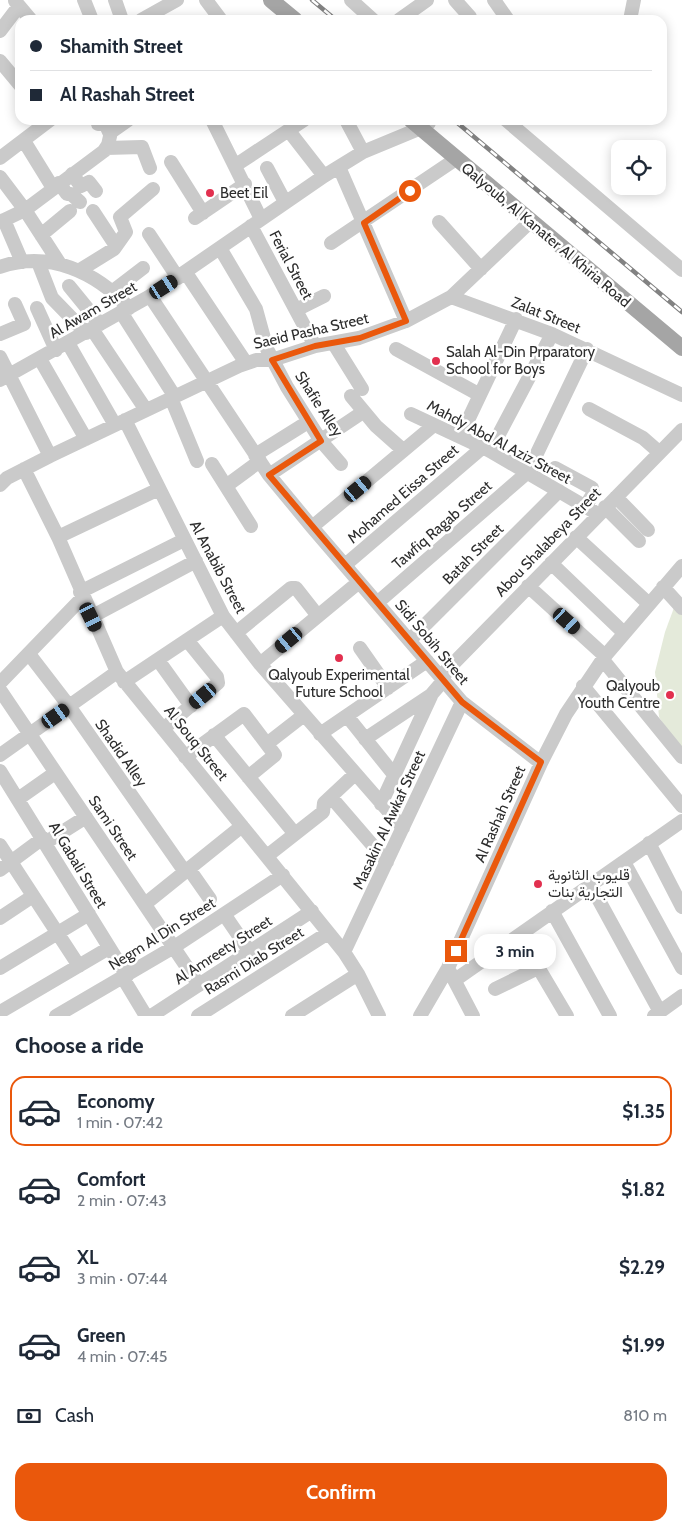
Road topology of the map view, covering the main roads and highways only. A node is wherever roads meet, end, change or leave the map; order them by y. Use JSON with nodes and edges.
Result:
{"nodes":[{"id":1,"x":271,"y":0,"type":"edge"},
{"id":2,"x":285,"y":0,"type":"edge"},
{"id":3,"x":289,"y":15,"type":"edge"},
{"id":4,"x":302,"y":15,"type":"edge"},
{"id":5,"x":424,"y":125,"type":"edge"},
{"id":6,"x":424,"y":125,"type":"edge"},
{"id":7,"x":682,"y":336,"type":"edge"},
{"id":8,"x":682,"y":348,"type":"edge"}],
"edges":[{"from":1,"to":3,"type":"main road"},
{"from":2,"to":4,"type":"main road"},
{"from":5,"to":8,"type":"main road","name":"Qalyoub, Al Kanater Al Khiria Road"},
{"from":6,"to":7,"type":"main road","name":"Qalyoub, Al Kanater Al Khiria Road"}]}
